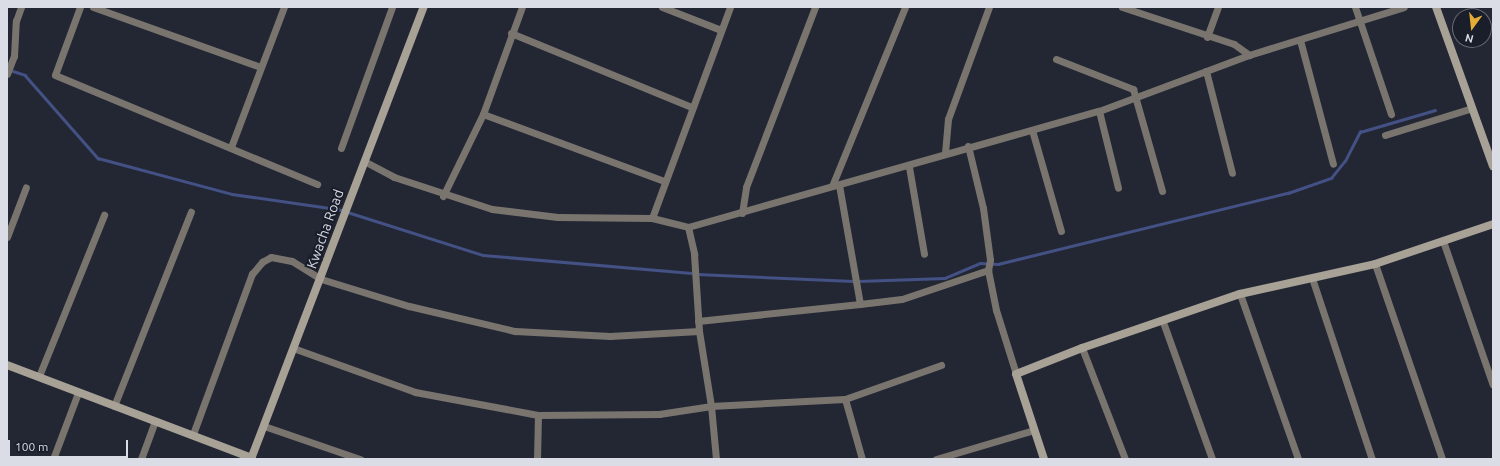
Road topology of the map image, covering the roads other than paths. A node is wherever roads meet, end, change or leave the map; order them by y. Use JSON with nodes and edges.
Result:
{"nodes":[{"id":1,"x":20,"y":7,"type":"edge"},
{"id":2,"x":80,"y":7,"type":"edge"},
{"id":3,"x":93,"y":7,"type":"edge"},
{"id":4,"x":284,"y":7,"type":"edge"},
{"id":5,"x":392,"y":7,"type":"edge"},
{"id":6,"x":424,"y":7,"type":"edge"},
{"id":7,"x":522,"y":7,"type":"edge"},
{"id":8,"x":662,"y":7,"type":"edge"},
{"id":9,"x":730,"y":7,"type":"edge"},
{"id":10,"x":815,"y":7,"type":"edge"},
{"id":11,"x":905,"y":7,"type":"edge"},
{"id":12,"x":989,"y":7,"type":"edge"},
{"id":13,"x":1218,"y":7,"type":"edge"},
{"id":14,"x":1355,"y":7,"type":"edge"},
{"id":15,"x":1404,"y":7,"type":"edge"},
{"id":16,"x":1436,"y":7,"type":"edge"},
{"id":17,"x":1125,"y":8,"type":"edge"},
{"id":18,"x":1360,"y":21,"type":"junction"},
{"id":19,"x":721,"y":30,"type":"junction"},
{"id":20,"x":511,"y":33,"type":"junction"},
{"id":21,"x":1207,"y":37,"type":"junction"},
{"id":22,"x":1300,"y":40,"type":"junction"},
{"id":23,"x":1249,"y":55,"type":"junction"},
{"id":24,"x":1056,"y":58,"type":"dead end"},
{"id":25,"x":261,"y":67,"type":"junction"},
{"id":26,"x":1206,"y":71,"type":"junction"},
{"id":27,"x":7,"y":74,"type":"edge"},
{"id":28,"x":1136,"y":96,"type":"junction"},
{"id":29,"x":691,"y":108,"type":"junction"},
{"id":30,"x":1472,"y":108,"type":"junction"},
{"id":31,"x":1098,"y":111,"type":"junction"},
{"id":32,"x":483,"y":114,"type":"junction"},
{"id":33,"x":1391,"y":114,"type":"dead end"},
{"id":34,"x":1032,"y":130,"type":"junction"},
{"id":35,"x":1385,"y":135,"type":"dead end"},
{"id":36,"x":968,"y":146,"type":"junction"},
{"id":37,"x":231,"y":147,"type":"junction"},
{"id":38,"x":341,"y":148,"type":"dead end"},
{"id":39,"x":944,"y":153,"type":"junction"},
{"id":40,"x":1492,"y":157,"type":"edge"},
{"id":41,"x":364,"y":161,"type":"junction"},
{"id":42,"x":1333,"y":164,"type":"dead end"},
{"id":43,"x":1493,"y":166,"type":"edge"},
{"id":44,"x":909,"y":167,"type":"junction"},
{"id":45,"x":1232,"y":173,"type":"dead end"},
{"id":46,"x":664,"y":181,"type":"junction"},
{"id":47,"x":317,"y":184,"type":"dead end"},
{"id":48,"x":836,"y":186,"type":"junction"},
{"id":49,"x":26,"y":187,"type":"dead end"},
{"id":50,"x":1118,"y":188,"type":"dead end"},
{"id":51,"x":1162,"y":190,"type":"dead end"},
{"id":52,"x":443,"y":196,"type":"junction"},
{"id":53,"x":191,"y":212,"type":"dead end"},
{"id":54,"x":742,"y":213,"type":"junction"},
{"id":55,"x":104,"y":215,"type":"dead end"},
{"id":56,"x":652,"y":218,"type":"junction"},
{"id":57,"x":1493,"y":224,"type":"edge"},
{"id":58,"x":688,"y":227,"type":"junction"},
{"id":59,"x":1061,"y":231,"type":"dead end"},
{"id":60,"x":7,"y":237,"type":"edge"},
{"id":61,"x":1443,"y":241,"type":"junction"},
{"id":62,"x":924,"y":254,"type":"dead end"},
{"id":63,"x":1375,"y":264,"type":"junction"},
{"id":64,"x":989,"y":265,"type":"junction"},
{"id":65,"x":1312,"y":278,"type":"junction"},
{"id":66,"x":321,"y":279,"type":"junction"},
{"id":67,"x":1240,"y":294,"type":"junction"},
{"id":68,"x":860,"y":304,"type":"junction"},
{"id":69,"x":698,"y":321,"type":"junction"},
{"id":70,"x":1163,"y":322,"type":"junction"},
{"id":71,"x":699,"y":331,"type":"junction"},
{"id":72,"x":293,"y":348,"type":"junction"},
{"id":73,"x":1082,"y":348,"type":"junction"},
{"id":74,"x":7,"y":365,"type":"edge"},
{"id":75,"x":940,"y":365,"type":"dead end"},
{"id":76,"x":1016,"y":374,"type":"junction"},
{"id":77,"x":39,"y":376,"type":"junction"},
{"id":78,"x":1493,"y":385,"type":"edge"},
{"id":79,"x":78,"y":393,"type":"junction"},
{"id":80,"x":845,"y":399,"type":"junction"},
{"id":81,"x":114,"y":406,"type":"junction"},
{"id":82,"x":711,"y":406,"type":"junction"},
{"id":83,"x":538,"y":415,"type":"junction"},
{"id":84,"x":155,"y":421,"type":"junction"},
{"id":85,"x":264,"y":426,"type":"junction"},
{"id":86,"x":1034,"y":430,"type":"junction"},
{"id":87,"x":193,"y":434,"type":"junction"},
{"id":88,"x":954,"y":457,"type":"edge"},
{"id":89,"x":252,"y":458,"type":"edge"},
{"id":90,"x":351,"y":458,"type":"edge"},
{"id":91,"x":53,"y":459,"type":"edge"},
{"id":92,"x":141,"y":459,"type":"edge"},
{"id":93,"x":360,"y":459,"type":"edge"},
{"id":94,"x":537,"y":459,"type":"edge"},
{"id":95,"x":716,"y":459,"type":"edge"},
{"id":96,"x":862,"y":459,"type":"edge"},
{"id":97,"x":936,"y":459,"type":"edge"},
{"id":98,"x":1044,"y":459,"type":"edge"},
{"id":99,"x":1125,"y":459,"type":"edge"},
{"id":100,"x":1212,"y":459,"type":"edge"},
{"id":101,"x":1298,"y":459,"type":"edge"},
{"id":102,"x":1372,"y":459,"type":"edge"},
{"id":103,"x":1442,"y":459,"type":"edge"}],
"edges":[{"from":1,"to":27,"type":"street"},
{"from":2,"to":37,"type":"street"},
{"from":3,"to":25,"type":"street"},
{"from":4,"to":25,"type":"street"},
{"from":5,"to":38,"type":"street"},
{"from":6,"to":41,"type":"street","name":"Kwacha Road"},
{"from":7,"to":20,"type":"street"},
{"from":8,"to":19,"type":"street"},
{"from":9,"to":19,"type":"street"},
{"from":10,"to":54,"type":"street"},
{"from":11,"to":48,"type":"street"},
{"from":12,"to":39,"type":"street"},
{"from":13,"to":21,"type":"street"},
{"from":14,"to":18,"type":"street"},
{"from":15,"to":18,"type":"street"},
{"from":16,"to":30,"type":"street"},
{"from":17,"to":21,"type":"street"},
{"from":18,"to":22,"type":"street"},
{"from":18,"to":33,"type":"street"},
{"from":19,"to":29,"type":"street"},
{"from":20,"to":29,"type":"street"},
{"from":20,"to":32,"type":"street"},
{"from":21,"to":23,"type":"street"},
{"from":22,"to":23,"type":"street"},
{"from":22,"to":42,"type":"street"},
{"from":23,"to":26,"type":"street"},
{"from":24,"to":28,"type":"street"},
{"from":25,"to":37,"type":"street"},
{"from":26,"to":28,"type":"street"},
{"from":26,"to":45,"type":"street"},
{"from":28,"to":31,"type":"street"},
{"from":28,"to":51,"type":"street"},
{"from":29,"to":46,"type":"street"},
{"from":30,"to":35,"type":"street"},
{"from":30,"to":40,"type":"street"},
{"from":31,"to":34,"type":"street"},
{"from":31,"to":50,"type":"street"},
{"from":32,"to":46,"type":"street"},
{"from":32,"to":52,"type":"street"},
{"from":34,"to":36,"type":"street"},
{"from":34,"to":59,"type":"street"},
{"from":36,"to":39,"type":"street"},
{"from":36,"to":64,"type":"street"},
{"from":37,"to":47,"type":"street"},
{"from":39,"to":44,"type":"street"},
{"from":40,"to":43,"type":"street"},
{"from":41,"to":52,"type":"street"},
{"from":41,"to":66,"type":"street","name":"Kwacha Road"},
{"from":44,"to":48,"type":"street"},
{"from":44,"to":62,"type":"street"},
{"from":46,"to":56,"type":"street"},
{"from":48,"to":54,"type":"street"},
{"from":48,"to":68,"type":"street"},
{"from":49,"to":60,"type":"street"},
{"from":52,"to":56,"type":"street"},
{"from":53,"to":81,"type":"street"},
{"from":54,"to":58,"type":"street"},
{"from":55,"to":77,"type":"street"},
{"from":56,"to":58,"type":"street"},
{"from":57,"to":61,"type":"street"},
{"from":58,"to":69,"type":"street"},
{"from":61,"to":63,"type":"street"},
{"from":61,"to":78,"type":"street"},
{"from":63,"to":65,"type":"street"},
{"from":63,"to":103,"type":"street"},
{"from":64,"to":68,"type":"street"},
{"from":64,"to":76,"type":"street"},
{"from":65,"to":67,"type":"street"},
{"from":65,"to":102,"type":"street"},
{"from":66,"to":71,"type":"street"},
{"from":66,"to":72,"type":"street","name":"Kwacha Road"},
{"from":66,"to":87,"type":"street"},
{"from":67,"to":70,"type":"street"},
{"from":67,"to":101,"type":"street"},
{"from":68,"to":69,"type":"street"},
{"from":69,"to":71,"type":"street"},
{"from":70,"to":73,"type":"street"},
{"from":70,"to":100,"type":"street"},
{"from":71,"to":82,"type":"street"},
{"from":72,"to":83,"type":"street"},
{"from":72,"to":85,"type":"street","name":"Kwacha Road"},
{"from":73,"to":76,"type":"street"},
{"from":73,"to":99,"type":"street"},
{"from":74,"to":77,"type":"street"},
{"from":75,"to":80,"type":"street"},
{"from":76,"to":86,"type":"street"},
{"from":77,"to":79,"type":"street"},
{"from":79,"to":81,"type":"street"},
{"from":79,"to":91,"type":"street"},
{"from":80,"to":82,"type":"street"},
{"from":80,"to":96,"type":"street"},
{"from":81,"to":84,"type":"street"},
{"from":82,"to":83,"type":"street"},
{"from":82,"to":95,"type":"street"},
{"from":83,"to":94,"type":"street"},
{"from":84,"to":87,"type":"street"},
{"from":84,"to":92,"type":"street"},
{"from":85,"to":89,"type":"street","name":"Kwacha Road"},
{"from":85,"to":90,"type":"street"},
{"from":86,"to":88,"type":"street"},
{"from":86,"to":98,"type":"street"},
{"from":87,"to":89,"type":"street"},
{"from":88,"to":97,"type":"street"},
{"from":90,"to":93,"type":"street"}]}
